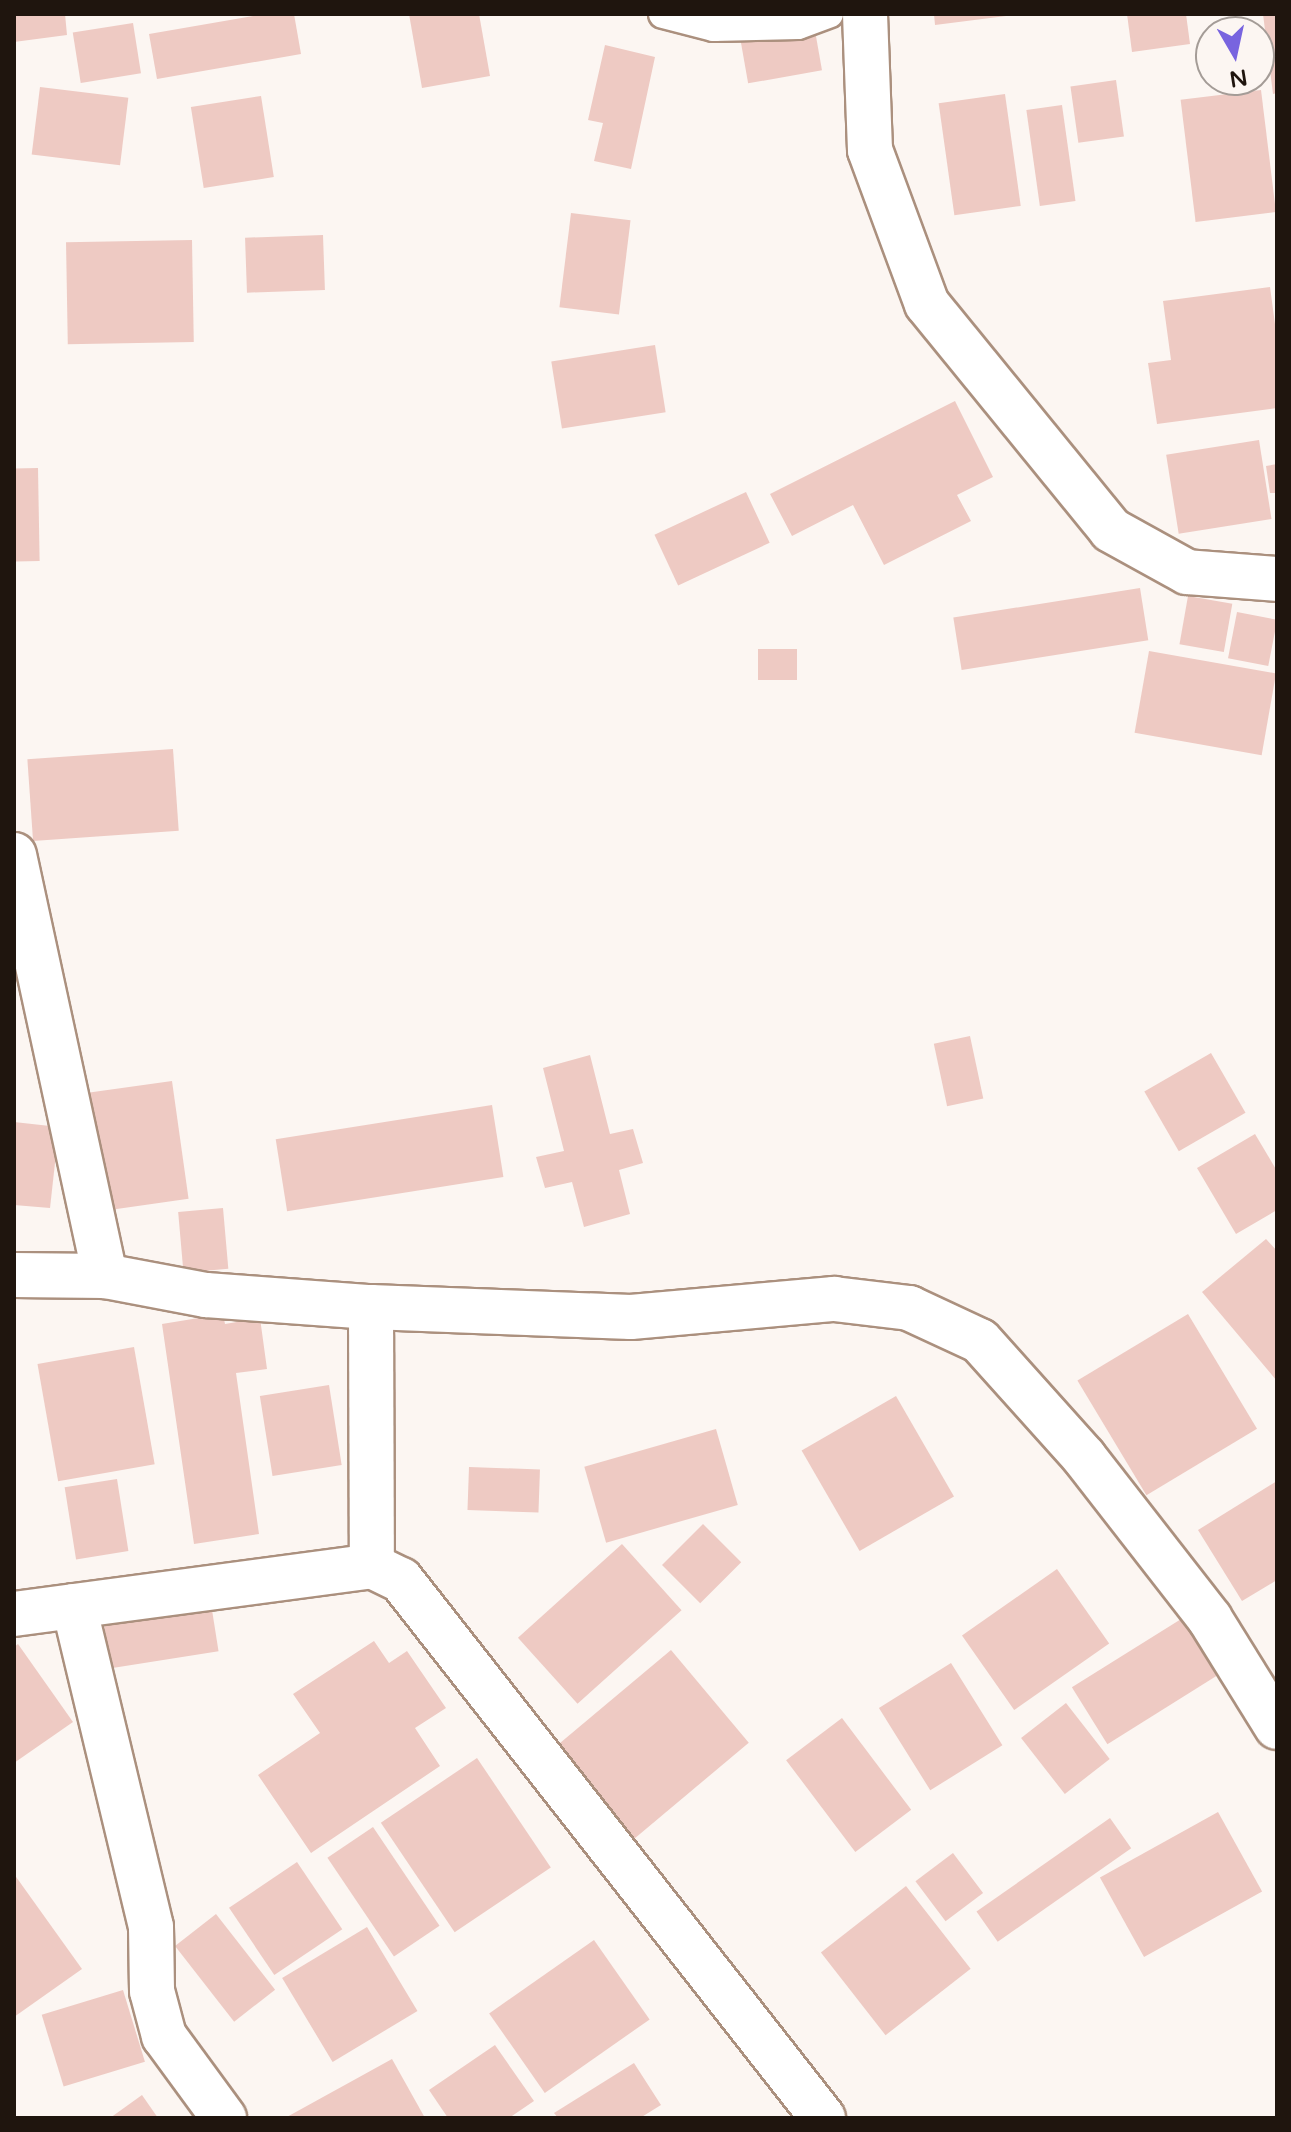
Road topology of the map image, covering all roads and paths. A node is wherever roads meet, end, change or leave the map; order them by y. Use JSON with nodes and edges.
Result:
{"nodes":[{"id":1,"x":663,"y":14,"type":"edge"},
{"id":2,"x":829,"y":14,"type":"edge"},
{"id":3,"x":865,"y":14,"type":"edge"},
{"id":4,"x":1277,"y":579,"type":"edge"},
{"id":5,"x":14,"y":855,"type":"edge"},
{"id":6,"x":14,"y":1275,"type":"edge"},
{"id":7,"x":105,"y":1276,"type":"junction"},
{"id":8,"x":371,"y":1307,"type":"junction"},
{"id":9,"x":372,"y":1566,"type":"junction"},
{"id":10,"x":74,"y":1606,"type":"junction"},
{"id":11,"x":14,"y":1614,"type":"edge"},
{"id":12,"x":1277,"y":1727,"type":"edge"},
{"id":13,"x":224,"y":2118,"type":"edge"},
{"id":14,"x":823,"y":2118,"type":"edge"}],
"edges":[{"from":1,"to":2,"type":"lane"},
{"from":3,"to":4,"type":"street"},
{"from":5,"to":7,"type":"street"},
{"from":6,"to":7,"type":"street"},
{"from":7,"to":8,"type":"street"},
{"from":8,"to":9,"type":"street"},
{"from":8,"to":12,"type":"street"},
{"from":9,"to":10,"type":"street"},
{"from":9,"to":14,"type":"street"},
{"from":10,"to":11,"type":"street"},
{"from":10,"to":13,"type":"street"}]}
